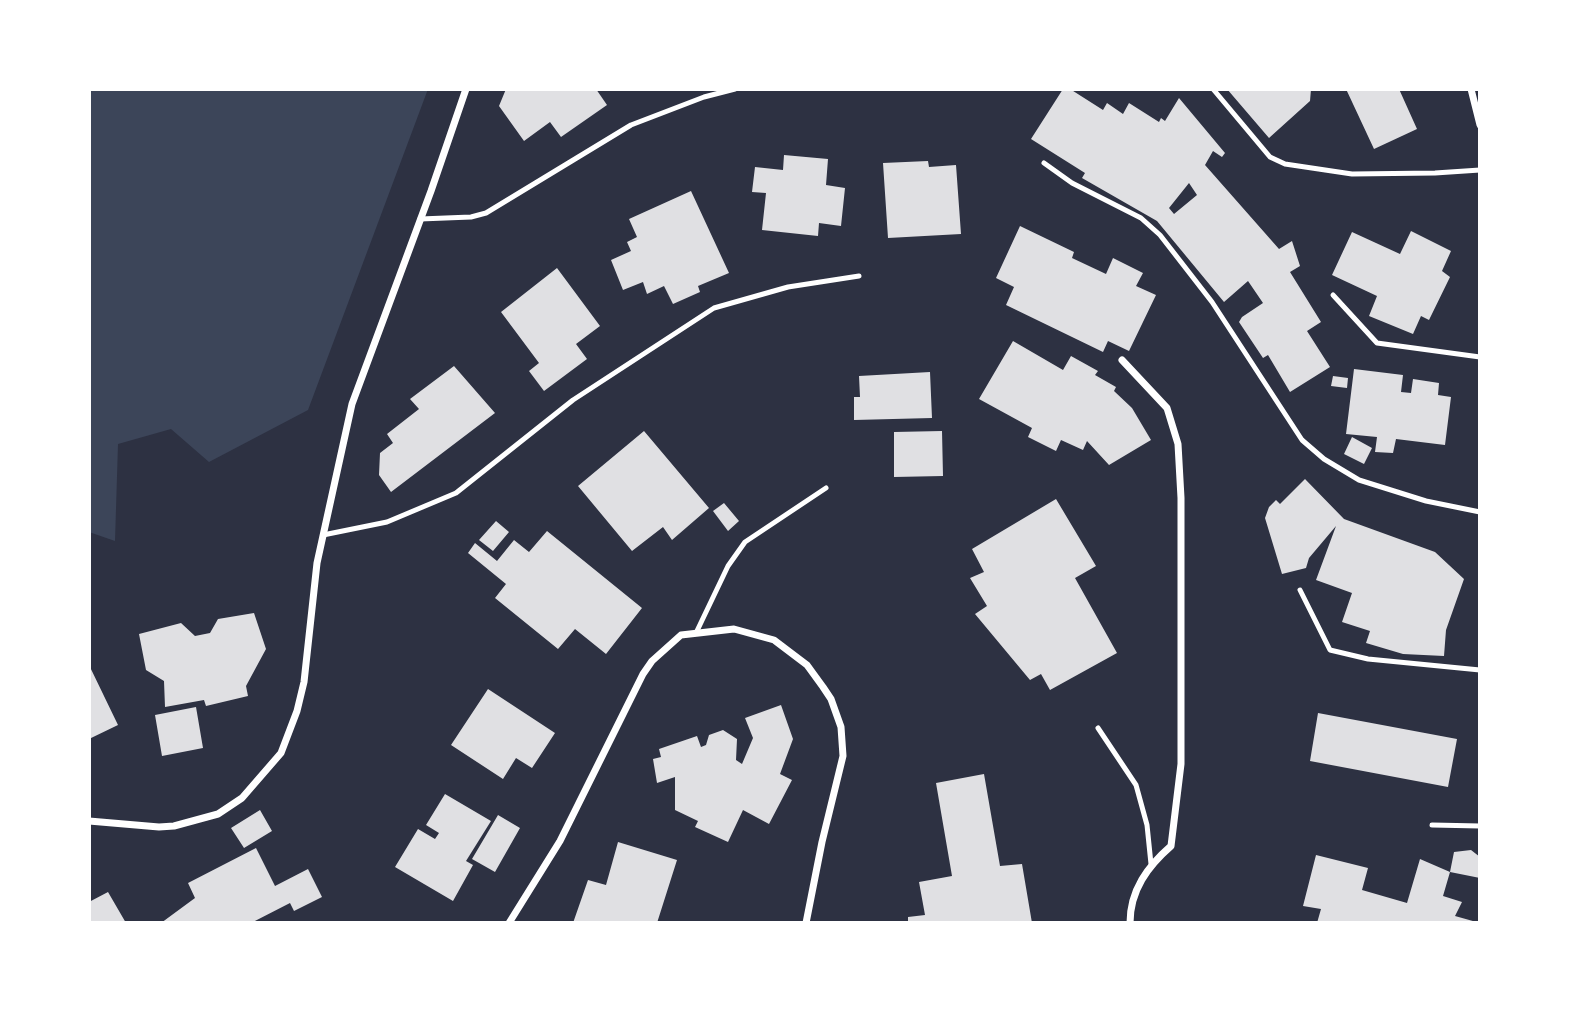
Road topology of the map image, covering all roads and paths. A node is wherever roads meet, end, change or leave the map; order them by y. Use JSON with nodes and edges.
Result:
{"nodes":[{"id":1,"x":466,"y":89,"type":"edge"},
{"id":2,"x":735,"y":89,"type":"edge"},
{"id":3,"x":1213,"y":89,"type":"edge"},
{"id":4,"x":1471,"y":89,"type":"edge"},
{"id":5,"x":1480,"y":125,"type":"edge"},
{"id":6,"x":1044,"y":163,"type":"dead end"},
{"id":7,"x":1480,"y":170,"type":"edge"},
{"id":8,"x":420,"y":219,"type":"junction"},
{"id":9,"x":859,"y":276,"type":"dead end"},
{"id":10,"x":1333,"y":295,"type":"dead end"},
{"id":11,"x":1480,"y":358,"type":"edge"},
{"id":12,"x":1122,"y":360,"type":"dead end"},
{"id":13,"x":826,"y":488,"type":"dead end"},
{"id":14,"x":1480,"y":512,"type":"edge"},
{"id":15,"x":323,"y":535,"type":"junction"},
{"id":16,"x":1300,"y":590,"type":"dead end"},
{"id":17,"x":696,"y":633,"type":"junction"},
{"id":18,"x":1480,"y":670,"type":"edge"},
{"id":19,"x":1098,"y":728,"type":"dead end"},
{"id":20,"x":89,"y":821,"type":"edge"},
{"id":21,"x":1432,"y":825,"type":"dead end"},
{"id":22,"x":1480,"y":826,"type":"edge"},
{"id":23,"x":1151,"y":864,"type":"junction"},
{"id":24,"x":509,"y":923,"type":"edge"},
{"id":25,"x":806,"y":923,"type":"edge"},
{"id":26,"x":1130,"y":923,"type":"edge"}],
"edges":[{"from":1,"to":8,"type":"street"},
{"from":2,"to":8,"type":"lane"},
{"from":3,"to":7,"type":"lane"},
{"from":4,"to":5,"type":"street"},
{"from":6,"to":14,"type":"lane"},
{"from":8,"to":15,"type":"street"},
{"from":9,"to":15,"type":"lane"},
{"from":10,"to":11,"type":"lane"},
{"from":12,"to":23,"type":"street"},
{"from":13,"to":17,"type":"lane"},
{"from":15,"to":20,"type":"street"},
{"from":16,"to":18,"type":"lane"},
{"from":17,"to":24,"type":"street"},
{"from":17,"to":25,"type":"street"},
{"from":19,"to":23,"type":"lane"},
{"from":21,"to":22,"type":"lane"},
{"from":23,"to":26,"type":"street"}]}
